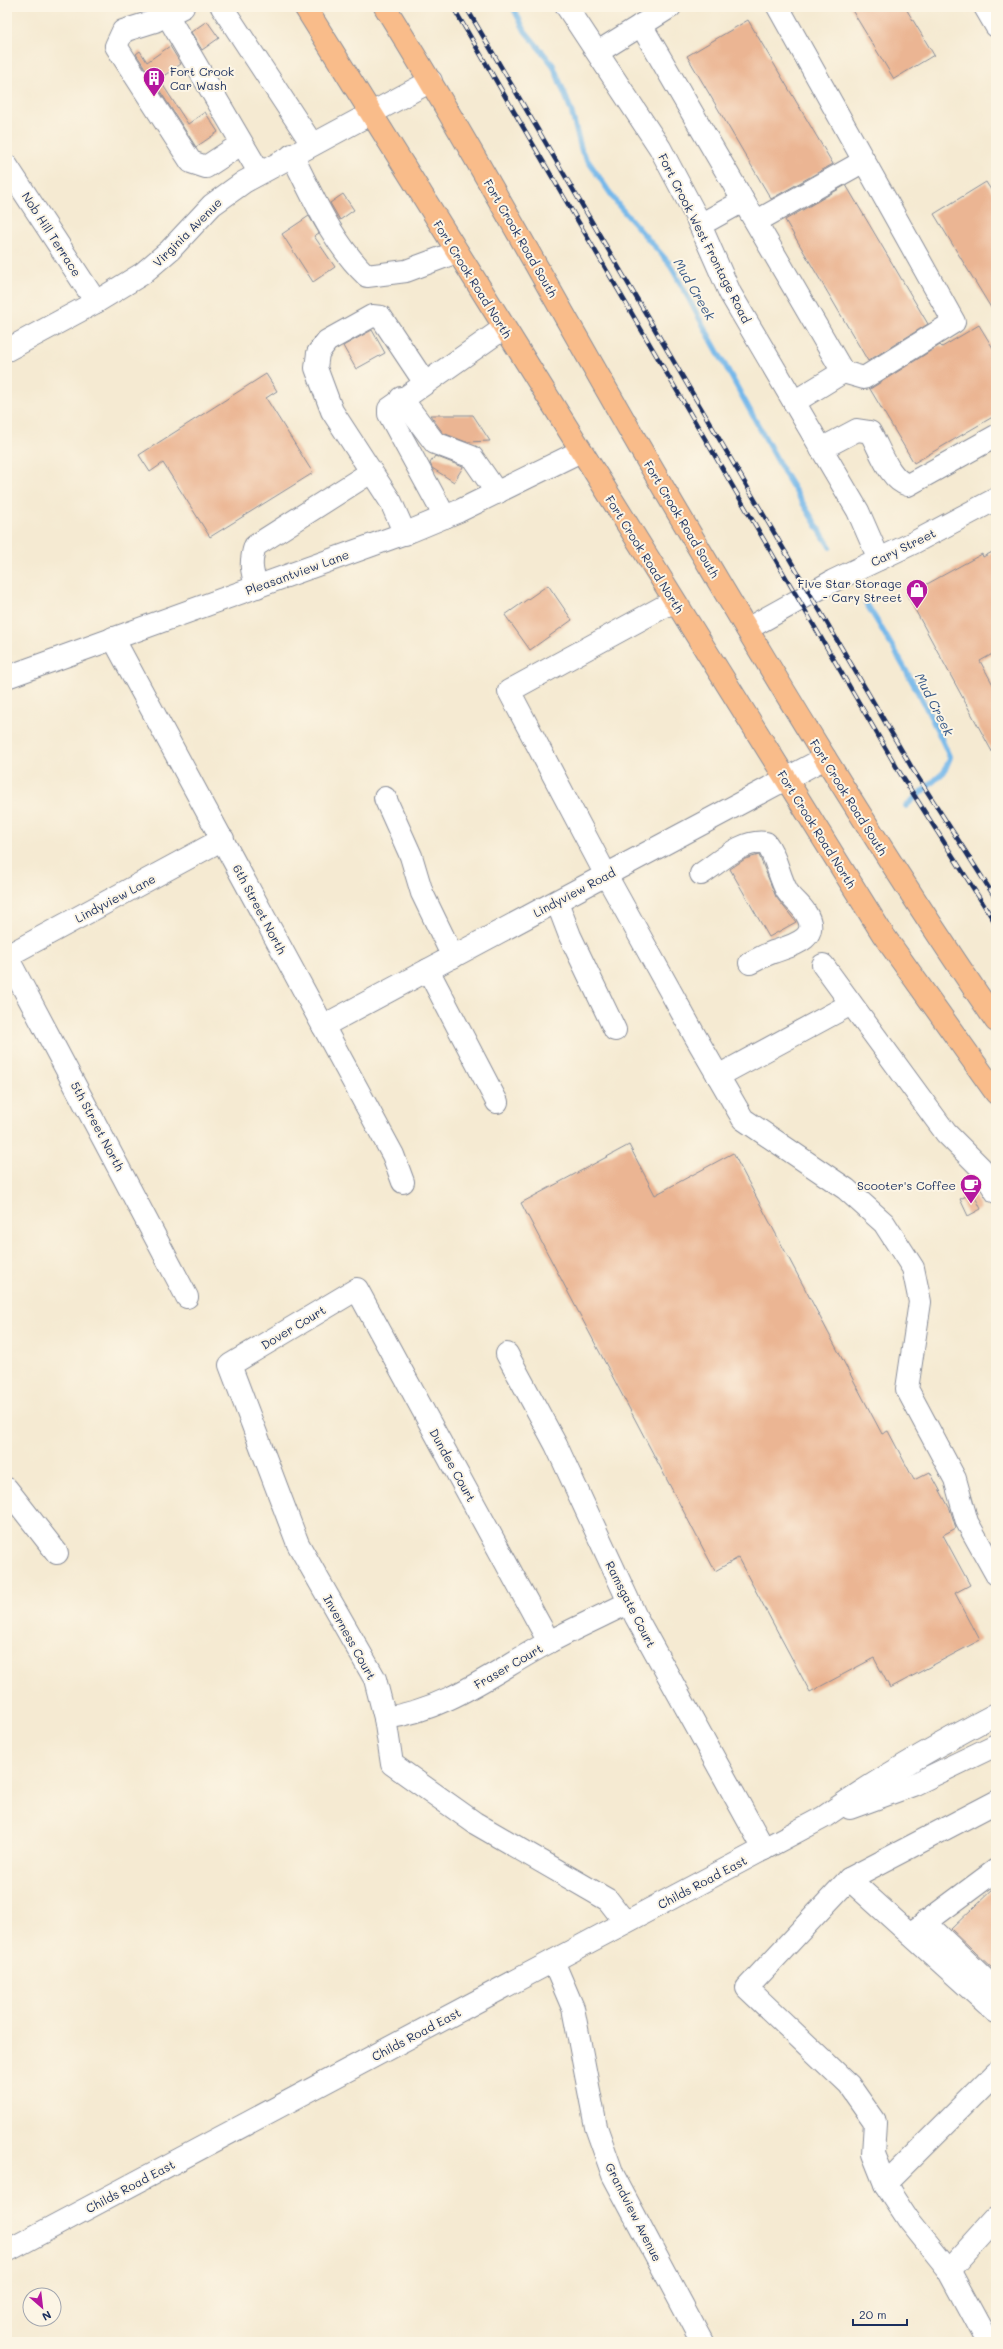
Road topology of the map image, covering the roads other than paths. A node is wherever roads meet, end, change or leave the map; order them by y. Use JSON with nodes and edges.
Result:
{"nodes":[{"id":1,"x":222,"y":7,"type":"edge"},
{"id":2,"x":305,"y":7,"type":"edge"},
{"id":3,"x":385,"y":7,"type":"edge"},
{"id":4,"x":567,"y":7,"type":"edge"},
{"id":5,"x":670,"y":7,"type":"edge"},
{"id":6,"x":778,"y":7,"type":"edge"},
{"id":7,"x":985,"y":7,"type":"edge"},
{"id":8,"x":168,"y":15,"type":"edge"},
{"id":9,"x":641,"y":25,"type":"junction"},
{"id":10,"x":996,"y":26,"type":"edge"},
{"id":11,"x":598,"y":52,"type":"junction"},
{"id":12,"x":431,"y":81,"type":"junction"},
{"id":13,"x":371,"y":114,"type":"junction"},
{"id":14,"x":241,"y":144,"type":"junction"},
{"id":15,"x":312,"y":144,"type":"junction"},
{"id":16,"x":292,"y":155,"type":"junction"},
{"id":17,"x":864,"y":161,"type":"junction"},
{"id":18,"x":7,"y":166,"type":"edge"},
{"id":19,"x":259,"y":172,"type":"junction"},
{"id":20,"x":743,"y":201,"type":"junction"},
{"id":21,"x":757,"y":221,"type":"junction"},
{"id":22,"x":700,"y":225,"type":"junction"},
{"id":23,"x":457,"y":252,"type":"junction"},
{"id":24,"x":96,"y":302,"type":"junction"},
{"id":25,"x":504,"y":328,"type":"junction"},
{"id":26,"x":7,"y":350,"type":"edge"},
{"id":27,"x":843,"y":372,"type":"junction"},
{"id":28,"x":424,"y":383,"type":"junction"},
{"id":29,"x":402,"y":398,"type":"junction"},
{"id":30,"x":794,"y":402,"type":"junction"},
{"id":31,"x":996,"y":436,"type":"edge"},
{"id":32,"x":822,"y":449,"type":"junction"},
{"id":33,"x":581,"y":451,"type":"junction"},
{"id":34,"x":371,"y":472,"type":"junction"},
{"id":35,"x":497,"y":493,"type":"junction"},
{"id":36,"x":996,"y":499,"type":"edge"},
{"id":37,"x":445,"y":517,"type":"junction"},
{"id":38,"x":405,"y":534,"type":"junction"},
{"id":39,"x":879,"y":559,"type":"junction"},
{"id":40,"x":256,"y":587,"type":"junction"},
{"id":41,"x":674,"y":602,"type":"junction"},
{"id":42,"x":748,"y":629,"type":"junction"},
{"id":43,"x":113,"y":638,"type":"junction"},
{"id":44,"x":7,"y":677,"type":"edge"},
{"id":45,"x":825,"y":758,"type":"junction"},
{"id":46,"x":786,"y":779,"type":"junction"},
{"id":47,"x":385,"y":798,"type":"dead end"},
{"id":48,"x":223,"y":839,"type":"junction"},
{"id":49,"x":701,"y":874,"type":"dead end"},
{"id":50,"x":606,"y":875,"type":"junction"},
{"id":51,"x":557,"y":902,"type":"junction"},
{"id":52,"x":7,"y":956,"type":"edge"},
{"id":53,"x":453,"y":957,"type":"junction"},
{"id":54,"x":750,"y":963,"type":"dead end"},
{"id":55,"x":823,"y":965,"type":"dead end"},
{"id":56,"x":428,"y":970,"type":"junction"},
{"id":57,"x":851,"y":1004,"type":"junction"},
{"id":58,"x":996,"y":1021,"type":"edge"},
{"id":59,"x":323,"y":1026,"type":"junction"},
{"id":60,"x":615,"y":1030,"type":"dead end"},
{"id":61,"x":718,"y":1076,"type":"junction"},
{"id":62,"x":996,"y":1093,"type":"edge"},
{"id":63,"x":497,"y":1102,"type":"dead end"},
{"id":64,"x":403,"y":1182,"type":"dead end"},
{"id":65,"x":996,"y":1192,"type":"edge"},
{"id":66,"x":357,"y":1289,"type":"joint"},
{"id":67,"x":186,"y":1297,"type":"dead end"},
{"id":68,"x":507,"y":1354,"type":"dead end"},
{"id":69,"x":230,"y":1365,"type":"joint"},
{"id":70,"x":7,"y":1490,"type":"edge"},
{"id":71,"x":57,"y":1553,"type":"dead end"},
{"id":72,"x":996,"y":1574,"type":"edge"},
{"id":73,"x":628,"y":1603,"type":"junction"},
{"id":74,"x":549,"y":1642,"type":"junction"},
{"id":75,"x":996,"y":1714,"type":"edge"},
{"id":76,"x":385,"y":1718,"type":"junction"},
{"id":77,"x":996,"y":1745,"type":"edge"},
{"id":78,"x":996,"y":1802,"type":"edge"},
{"id":79,"x":824,"y":1817,"type":"junction"},
{"id":80,"x":764,"y":1849,"type":"junction"},
{"id":81,"x":996,"y":1870,"type":"edge"},
{"id":82,"x":849,"y":1879,"type":"junction"},
{"id":83,"x":625,"y":1922,"type":"junction"},
{"id":84,"x":918,"y":1928,"type":"junction"},
{"id":85,"x":553,"y":1961,"type":"junction"},
{"id":86,"x":996,"y":1990,"type":"edge"},
{"id":87,"x":996,"y":2012,"type":"edge"},
{"id":88,"x":996,"y":2073,"type":"edge"},
{"id":89,"x":885,"y":2184,"type":"junction"},
{"id":90,"x":996,"y":2218,"type":"edge"},
{"id":91,"x":7,"y":2251,"type":"edge"},
{"id":92,"x":949,"y":2270,"type":"junction"},
{"id":93,"x":968,"y":2304,"type":"junction"},
{"id":94,"x":996,"y":2331,"type":"edge"},
{"id":95,"x":702,"y":2342,"type":"edge"},
{"id":96,"x":988,"y":2342,"type":"edge"}],
"edges":[{"from":1,"to":15,"type":"street"},
{"from":2,"to":13,"type":"main road","name":"Fort Crook Road North"},
{"from":3,"to":12,"type":"main road","name":"Fort Crook Road South"},
{"from":4,"to":11,"type":"street","name":"Fort Crook West Frontage Road"},
{"from":5,"to":9,"type":"street"},
{"from":6,"to":17,"type":"street"},
{"from":7,"to":10,"type":"street"},
{"from":8,"to":14,"type":"street"},
{"from":8,"to":14,"type":"street"},
{"from":9,"to":11,"type":"street"},
{"from":9,"to":20,"type":"street"},
{"from":11,"to":22,"type":"street","name":"Fort Crook West Frontage Road"},
{"from":12,"to":13,"type":"street","name":"Virginia Avenue"},
{"from":12,"to":42,"type":"main road","name":"Fort Crook Road South"},
{"from":13,"to":15,"type":"street","name":"Virginia Avenue"},
{"from":13,"to":23,"type":"main road","name":"Fort Crook Road North"},
{"from":14,"to":19,"type":"street"},
{"from":15,"to":16,"type":"street","name":"Virginia Avenue"},
{"from":16,"to":19,"type":"street","name":"Virginia Avenue"},
{"from":16,"to":23,"type":"street"},
{"from":17,"to":21,"type":"street"},
{"from":17,"to":27,"type":"street"},
{"from":18,"to":24,"type":"street","name":"Nob Hill Terrace"},
{"from":19,"to":24,"type":"street","name":"Virginia Avenue"},
{"from":20,"to":21,"type":"street"},
{"from":20,"to":22,"type":"street"},
{"from":21,"to":27,"type":"street"},
{"from":22,"to":30,"type":"street","name":"Fort Crook West Frontage Road"},
{"from":23,"to":25,"type":"main road","name":"Fort Crook Road North"},
{"from":24,"to":26,"type":"street","name":"Virginia Avenue"},
{"from":25,"to":28,"type":"street"},
{"from":25,"to":33,"type":"main road","name":"Fort Crook Road North"},
{"from":27,"to":30,"type":"street"},
{"from":28,"to":29,"type":"street"},
{"from":28,"to":34,"type":"street"},
{"from":29,"to":35,"type":"street"},
{"from":29,"to":37,"type":"street"},
{"from":30,"to":32,"type":"street","name":"Fort Crook West Frontage Road"},
{"from":31,"to":32,"type":"street"},
{"from":32,"to":39,"type":"street","name":"Fort Crook West Frontage Road"},
{"from":33,"to":35,"type":"street","name":"Pleasantview Lane"},
{"from":33,"to":41,"type":"main road","name":"Fort Crook Road North"},
{"from":34,"to":38,"type":"street"},
{"from":34,"to":40,"type":"street"},
{"from":35,"to":37,"type":"street","name":"Pleasantview Lane"},
{"from":36,"to":39,"type":"street","name":"Cary Street"},
{"from":37,"to":38,"type":"street","name":"Pleasantview Lane"},
{"from":38,"to":40,"type":"street","name":"Pleasantview Lane"},
{"from":39,"to":42,"type":"street","name":"Cary Street"},
{"from":40,"to":43,"type":"street","name":"Pleasantview Lane"},
{"from":41,"to":46,"type":"main road","name":"Fort Crook Road North"},
{"from":41,"to":50,"type":"street"},
{"from":42,"to":45,"type":"main road","name":"Fort Crook Road South"},
{"from":43,"to":44,"type":"street","name":"Pleasantview Lane"},
{"from":43,"to":48,"type":"street","name":"6th Street North"},
{"from":45,"to":46,"type":"street","name":"Lindyview Road"},
{"from":45,"to":58,"type":"main road","name":"Fort Crook Road South"},
{"from":46,"to":50,"type":"street","name":"Lindyview Road"},
{"from":46,"to":62,"type":"main road","name":"Fort Crook Road North"},
{"from":47,"to":53,"type":"street"},
{"from":48,"to":52,"type":"street","name":"Lindyview Lane"},
{"from":48,"to":59,"type":"street","name":"6th Street North"},
{"from":49,"to":54,"type":"street"},
{"from":50,"to":51,"type":"street","name":"Lindyview Road"},
{"from":50,"to":61,"type":"street"},
{"from":51,"to":53,"type":"street","name":"Lindyview Road"},
{"from":51,"to":60,"type":"street"},
{"from":52,"to":67,"type":"street","name":"5th Street North"},
{"from":53,"to":56,"type":"street","name":"Lindyview Road"},
{"from":55,"to":57,"type":"street"},
{"from":56,"to":59,"type":"street","name":"Lindyview Road"},
{"from":56,"to":63,"type":"street"},
{"from":57,"to":61,"type":"street"},
{"from":57,"to":65,"type":"street"},
{"from":59,"to":64,"type":"street","name":"6th Street North"},
{"from":61,"to":72,"type":"street"},
{"from":66,"to":69,"type":"street","name":"Dover Court"},
{"from":66,"to":74,"type":"street","name":"Dundee Court"},
{"from":68,"to":73,"type":"street","name":"Ramsgate Court"},
{"from":69,"to":76,"type":"street","name":"Inverness Court"},
{"from":70,"to":71,"type":"street"},
{"from":73,"to":74,"type":"street","name":"Fraser Court"},
{"from":73,"to":80,"type":"street","name":"Ramsgate Court"},
{"from":74,"to":76,"type":"street","name":"Fraser Court"},
{"from":75,"to":79,"type":"street","name":"Childs Road East"},
{"from":76,"to":83,"type":"street","name":"Inverness Court"},
{"from":77,"to":79,"type":"street","name":"Childs Road East"},
{"from":78,"to":82,"type":"street"},
{"from":79,"to":80,"type":"street","name":"Childs Road East"},
{"from":80,"to":83,"type":"street","name":"Childs Road East"},
{"from":81,"to":84,"type":"street"},
{"from":82,"to":84,"type":"street"},
{"from":82,"to":89,"type":"street"},
{"from":83,"to":85,"type":"street","name":"Childs Road East"},
{"from":84,"to":86,"type":"street"},
{"from":84,"to":87,"type":"street"},
{"from":85,"to":91,"type":"street","name":"Childs Road East"},
{"from":85,"to":95,"type":"street","name":"Grandview Avenue"},
{"from":88,"to":89,"type":"street"},
{"from":89,"to":92,"type":"street"},
{"from":90,"to":92,"type":"street"},
{"from":92,"to":93,"type":"street"},
{"from":93,"to":94,"type":"street"},
{"from":93,"to":96,"type":"street"}]}
